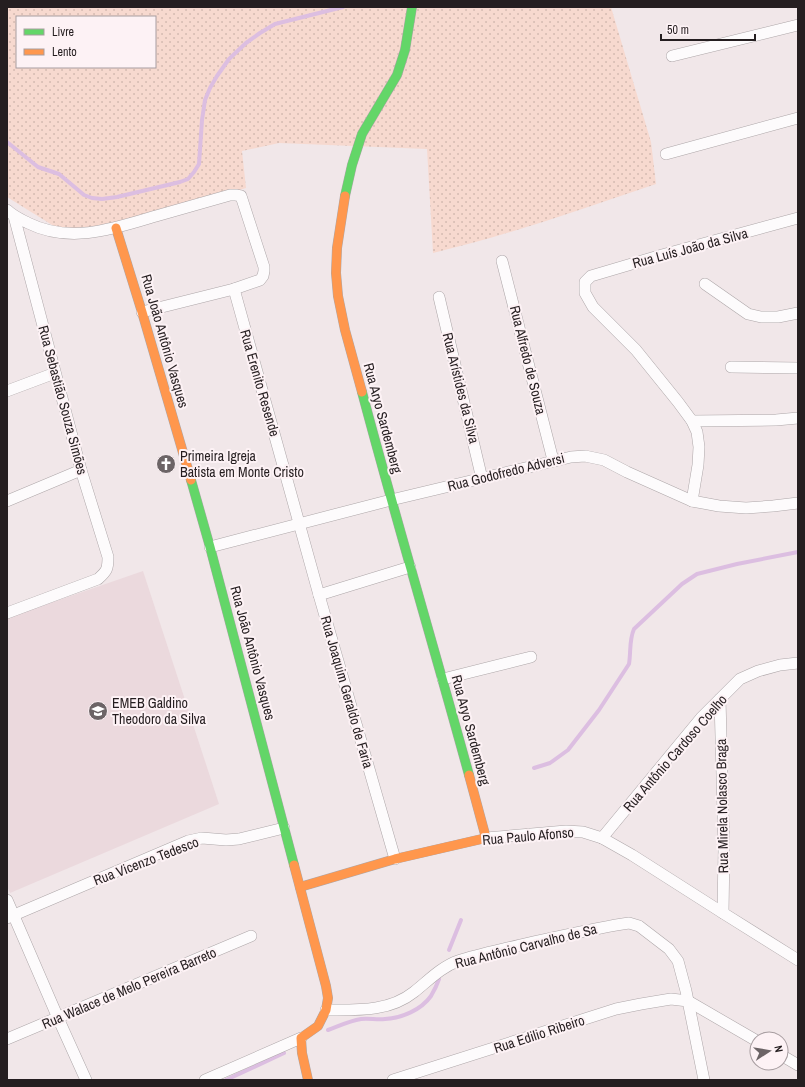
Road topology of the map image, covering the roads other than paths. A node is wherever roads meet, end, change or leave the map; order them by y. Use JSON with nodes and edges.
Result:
{"nodes":[{"id":1,"x":412,"y":7,"type":"edge"},
{"id":2,"x":797,"y":28,"type":"edge"},
{"id":3,"x":672,"y":56,"type":"dead end"},
{"id":4,"x":798,"y":118,"type":"edge"},
{"id":5,"x":666,"y":154,"type":"dead end"},
{"id":6,"x":10,"y":213,"type":"edge"},
{"id":7,"x":798,"y":218,"type":"edge"},
{"id":8,"x":116,"y":228,"type":"junction"},
{"id":9,"x":502,"y":261,"type":"dead end"},
{"id":10,"x":705,"y":284,"type":"dead end"},
{"id":11,"x":234,"y":289,"type":"junction"},
{"id":12,"x":439,"y":297,"type":"dead end"},
{"id":13,"x":142,"y":312,"type":"junction"},
{"id":14,"x":798,"y":313,"type":"edge"},
{"id":15,"x":731,"y":367,"type":"dead end"},
{"id":16,"x":798,"y":368,"type":"edge"},
{"id":17,"x":55,"y":373,"type":"junction"},
{"id":18,"x":7,"y":391,"type":"edge"},
{"id":19,"x":798,"y":418,"type":"edge"},
{"id":20,"x":692,"y":421,"type":"junction"},
{"id":21,"x":553,"y":460,"type":"junction"},
{"id":22,"x":81,"y":470,"type":"junction"},
{"id":23,"x":482,"y":478,"type":"junction"},
{"id":24,"x":391,"y":500,"type":"junction"},
{"id":25,"x":7,"y":501,"type":"edge"},
{"id":26,"x":692,"y":501,"type":"junction"},
{"id":27,"x":798,"y":503,"type":"edge"},
{"id":28,"x":300,"y":524,"type":"junction"},
{"id":29,"x":210,"y":547,"type":"junction"},
{"id":30,"x":410,"y":567,"type":"junction"},
{"id":31,"x":319,"y":595,"type":"junction"},
{"id":32,"x":7,"y":613,"type":"edge"},
{"id":33,"x":531,"y":657,"type":"dead end"},
{"id":34,"x":798,"y":663,"type":"edge"},
{"id":35,"x":443,"y":679,"type":"junction"},
{"id":36,"x":720,"y":699,"type":"junction"},
{"id":37,"x":284,"y":828,"type":"junction"},
{"id":38,"x":486,"y":838,"type":"junction"},
{"id":39,"x":602,"y":838,"type":"junction"},
{"id":40,"x":395,"y":859,"type":"junction"},
{"id":41,"x":300,"y":887,"type":"junction"},
{"id":42,"x":7,"y":900,"type":"edge"},
{"id":43,"x":722,"y":913,"type":"junction"},
{"id":44,"x":10,"y":917,"type":"edge"},
{"id":45,"x":251,"y":936,"type":"dead end"},
{"id":46,"x":798,"y":960,"type":"edge"},
{"id":47,"x":688,"y":1002,"type":"junction"},
{"id":48,"x":326,"y":1010,"type":"junction"},
{"id":49,"x":58,"y":1018,"type":"junction"},
{"id":50,"x":749,"y":1036,"type":"edge"},
{"id":51,"x":301,"y":1038,"type":"junction"},
{"id":52,"x":7,"y":1039,"type":"edge"},
{"id":53,"x":789,"y":1060,"type":"edge"},
{"id":54,"x":798,"y":1065,"type":"edge"},
{"id":55,"x":86,"y":1080,"type":"edge"},
{"id":56,"x":205,"y":1080,"type":"edge"},
{"id":57,"x":308,"y":1080,"type":"edge"},
{"id":58,"x":393,"y":1080,"type":"edge"},
{"id":59,"x":703,"y":1080,"type":"edge"}],
"edges":[{"from":1,"to":24,"type":"street","name":"Rua Aryo Sardemberg"},
{"from":2,"to":3,"type":"street"},
{"from":4,"to":5,"type":"street"},
{"from":6,"to":8,"type":"street","name":"Rua Sebastião Souza Simões"},
{"from":6,"to":17,"type":"street","name":"Rua Sebastião Souza Simões"},
{"from":7,"to":20,"type":"street","name":"Rua Luís João da Silva"},
{"from":8,"to":11,"type":"street","name":"Rua Sebastião Souza Simões"},
{"from":8,"to":13,"type":"street","name":"Rua João Antônio Vasques"},
{"from":9,"to":21,"type":"street","name":"Rua Alfredo de Souza"},
{"from":10,"to":14,"type":"street"},
{"from":11,"to":13,"type":"street"},
{"from":11,"to":28,"type":"street","name":"Rua Erenito Resende"},
{"from":12,"to":23,"type":"street","name":"Rua Arístides da Silva"},
{"from":13,"to":29,"type":"street","name":"Rua João Antônio Vasques"},
{"from":15,"to":16,"type":"street"},
{"from":17,"to":18,"type":"street"},
{"from":17,"to":22,"type":"street","name":"Rua Sebastião Souza Simões"},
{"from":19,"to":20,"type":"street"},
{"from":20,"to":26,"type":"street"},
{"from":21,"to":23,"type":"street","name":"Rua Godofredo Adversi"},
{"from":21,"to":26,"type":"street","name":"Rua Godofredo Adversi"},
{"from":22,"to":25,"type":"street"},
{"from":22,"to":32,"type":"street","name":"Rua Sebastião Souza Simões"},
{"from":23,"to":24,"type":"street","name":"Rua Godofredo Adversi"},
{"from":24,"to":28,"type":"street","name":"Rua Godofredo Adversi"},
{"from":24,"to":30,"type":"street","name":"Rua Aryo Sardemberg"},
{"from":26,"to":27,"type":"street","name":"Rua Godofredo Adversi"},
{"from":28,"to":29,"type":"street","name":"Rua Godofredo Adversi"},
{"from":28,"to":31,"type":"street","name":"Rua Joaquim Geraldo de Faria"},
{"from":29,"to":37,"type":"street","name":"Rua João Antônio Vasques"},
{"from":30,"to":31,"type":"street"},
{"from":30,"to":35,"type":"street","name":"Rua Aryo Sardemberg"},
{"from":31,"to":40,"type":"street","name":"Rua Joaquim Geraldo de Faria"},
{"from":33,"to":35,"type":"street"},
{"from":34,"to":36,"type":"street","name":"Rua Antônio Cardoso Coelho"},
{"from":35,"to":38,"type":"street","name":"Rua Aryo Sardemberg"},
{"from":36,"to":39,"type":"street","name":"Rua Antônio Cardoso Coelho"},
{"from":36,"to":43,"type":"street","name":"Rua Mirela Nolasco Braga"},
{"from":37,"to":41,"type":"street","name":"Rua João Antônio Vasques"},
{"from":37,"to":44,"type":"street","name":"Rua Vicenzo Tedesco"},
{"from":38,"to":39,"type":"street","name":"Rua Paulo Afonso"},
{"from":38,"to":40,"type":"street","name":"Rua Paulo Afonso"},
{"from":39,"to":43,"type":"street","name":"Rua Paulo Afonso"},
{"from":40,"to":41,"type":"street","name":"Rua Paulo Afonso"},
{"from":41,"to":48,"type":"street","name":"Rua João Antônio Vasques"},
{"from":42,"to":44,"type":"street"},
{"from":43,"to":46,"type":"street","name":"Rua Paulo Afonso"},
{"from":44,"to":49,"type":"street"},
{"from":45,"to":49,"type":"street","name":"Rua Walace de Melo Pereira Barreto"},
{"from":47,"to":48,"type":"street","name":"Rua Antônio Carvalho de Sa"},
{"from":47,"to":50,"type":"street"},
{"from":47,"to":58,"type":"street","name":"Rua Edilio Ribeiro"},
{"from":47,"to":59,"type":"street","name":"Rua Antônio Carvalho de Sa"},
{"from":48,"to":51,"type":"street","name":"Rua João Antônio Vasques"},
{"from":49,"to":52,"type":"street","name":"Rua Walace de Melo Pereira Barreto"},
{"from":49,"to":55,"type":"street"},
{"from":51,"to":56,"type":"street"},
{"from":51,"to":57,"type":"street"},
{"from":53,"to":54,"type":"street"}]}
